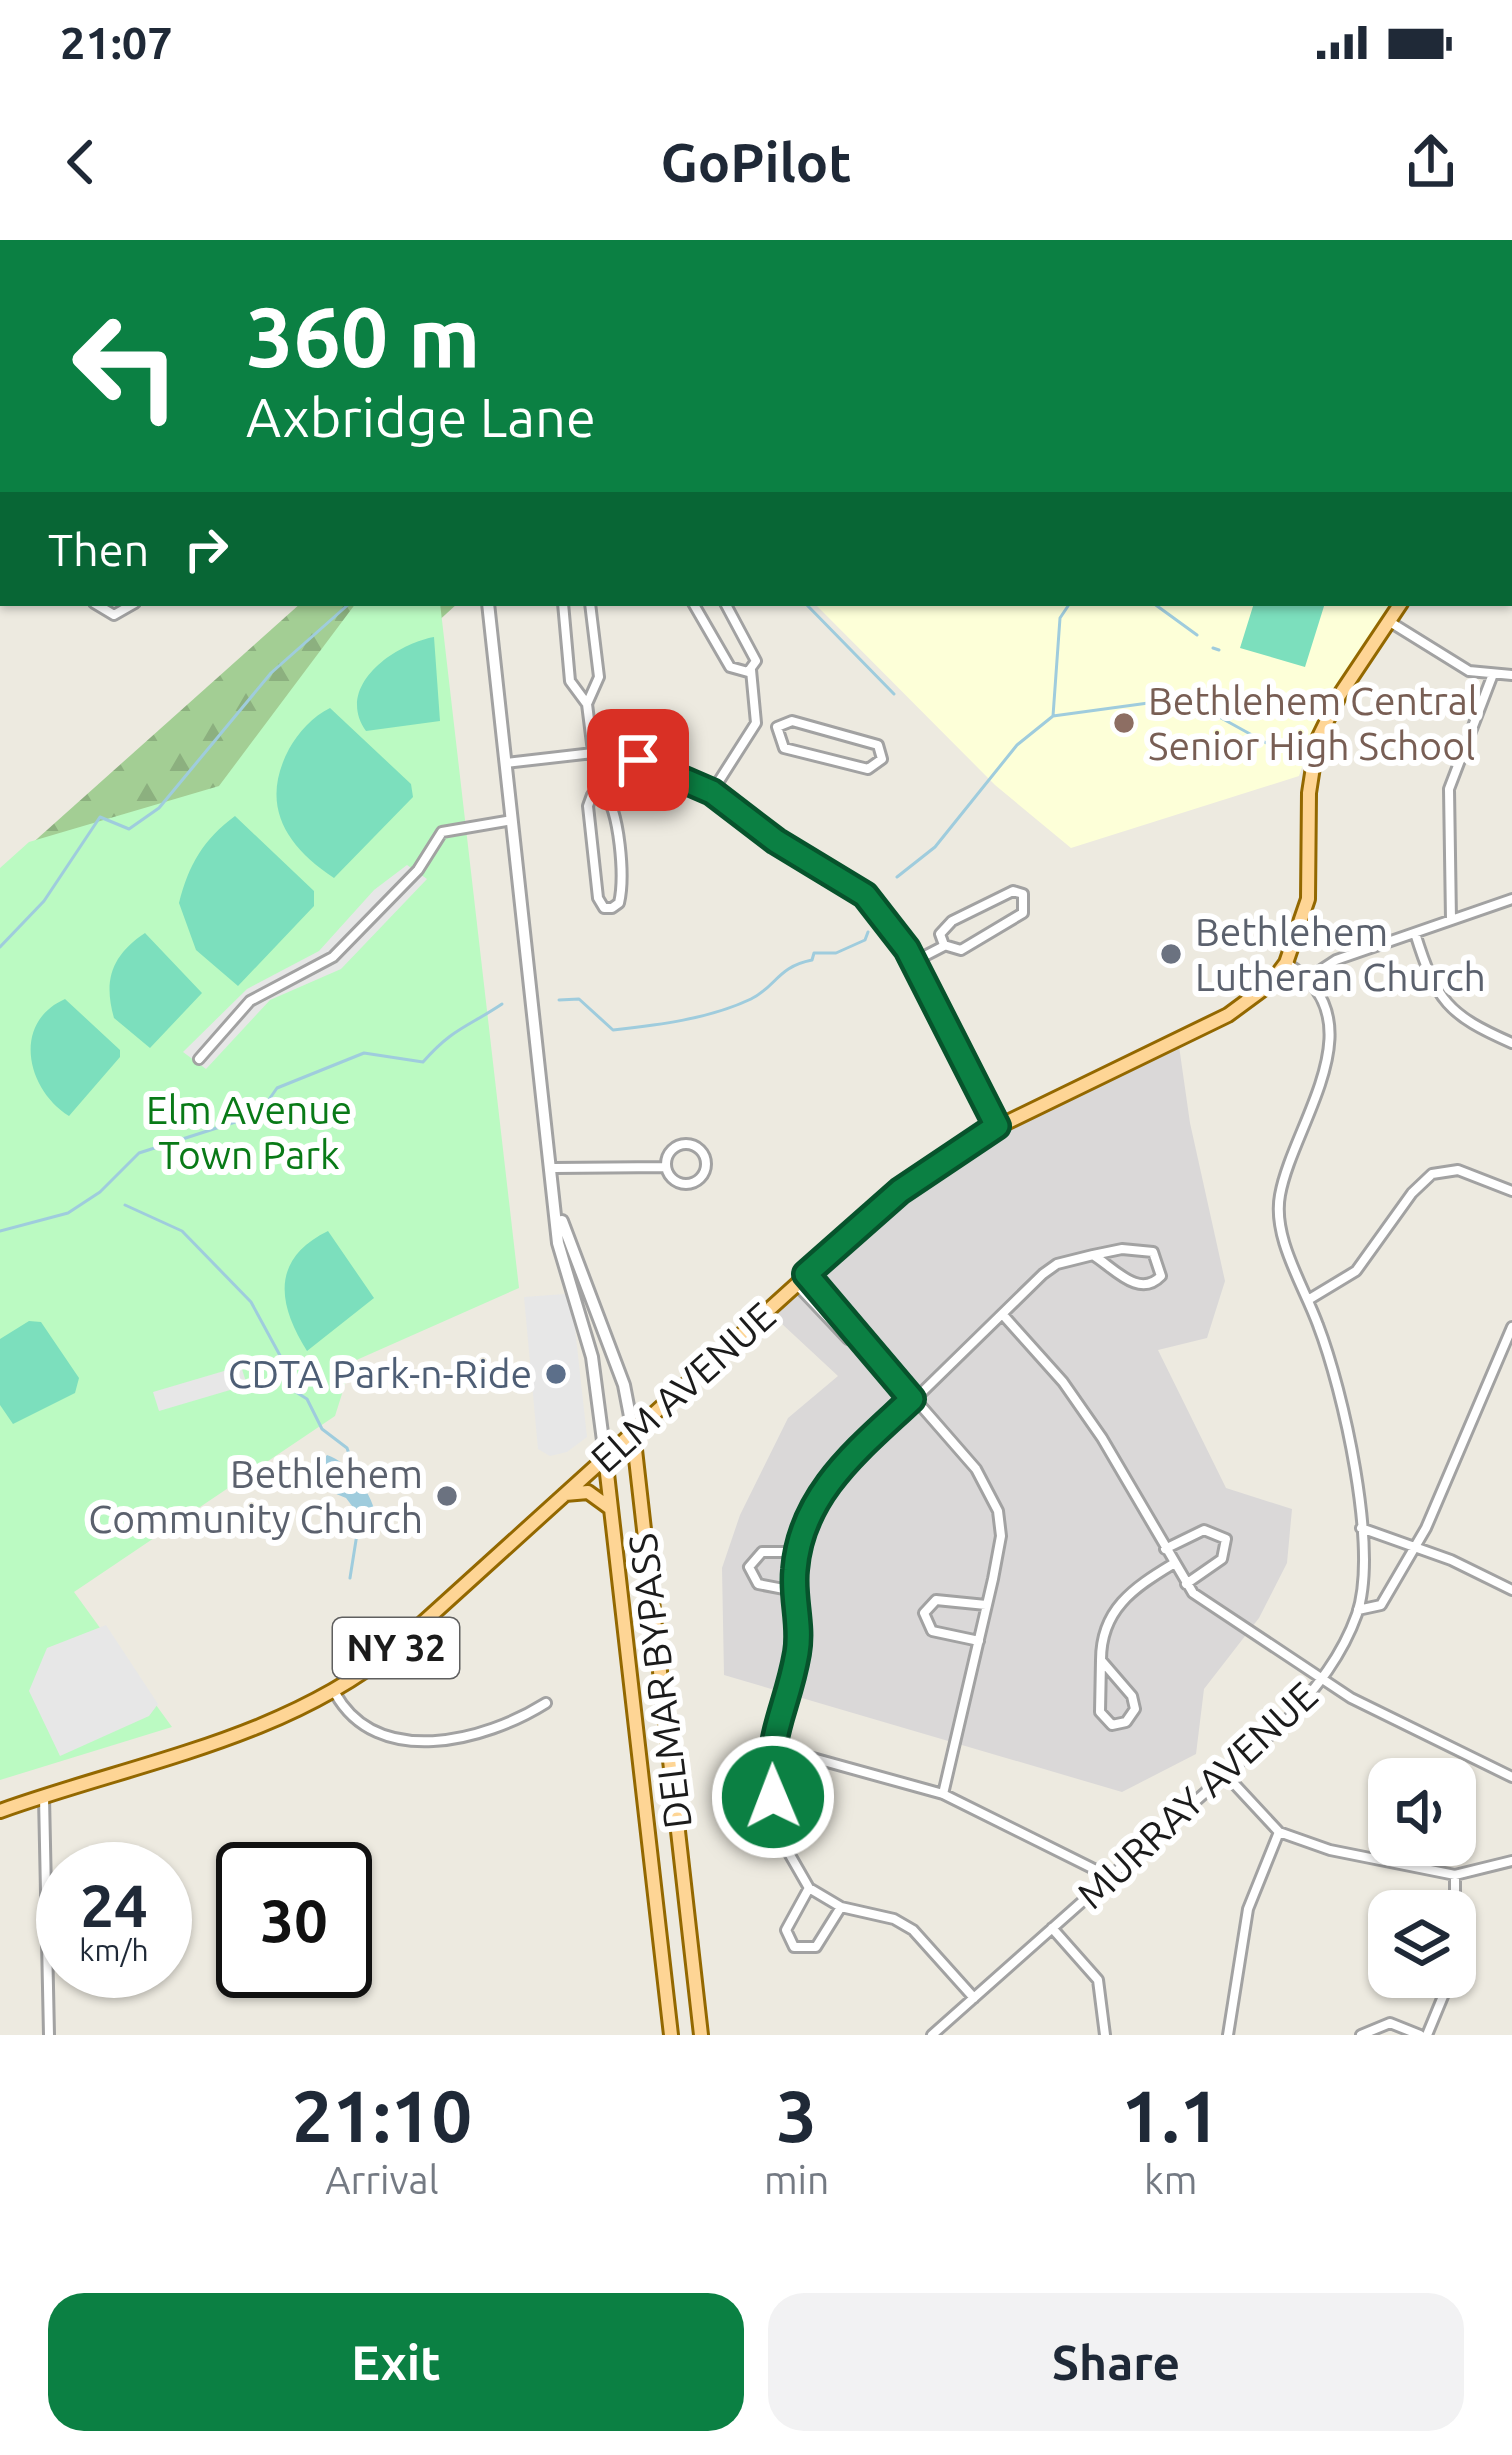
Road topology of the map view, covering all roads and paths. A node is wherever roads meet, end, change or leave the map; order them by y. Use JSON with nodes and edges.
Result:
{"nodes":[{"id":1,"x":99,"y":606,"type":"edge"},
{"id":2,"x":130,"y":606,"type":"edge"},
{"id":3,"x":488,"y":606,"type":"edge"},
{"id":4,"x":563,"y":606,"type":"edge"},
{"id":5,"x":590,"y":606,"type":"edge"},
{"id":6,"x":695,"y":606,"type":"edge"},
{"id":7,"x":727,"y":606,"type":"edge"},
{"id":8,"x":1399,"y":606,"type":"edge"},
{"id":9,"x":1389,"y":621,"type":"junction"},
{"id":10,"x":751,"y":670,"type":"junction"},
{"id":11,"x":1493,"y":674,"type":"junction"},
{"id":12,"x":1512,"y":675,"type":"edge"},
{"id":13,"x":587,"y":704,"type":"junction"},
{"id":14,"x":756,"y":722,"type":"junction"},
{"id":15,"x":777,"y":727,"type":"junction"},
{"id":16,"x":593,"y":753,"type":"junction"},
{"id":17,"x":506,"y":763,"type":"junction"},
{"id":18,"x":598,"y":791,"type":"junction"},
{"id":19,"x":712,"y":792,"type":"junction"},
{"id":20,"x":513,"y":820,"type":"junction"},
{"id":21,"x":1512,"y":899,"type":"edge"},
{"id":22,"x":1451,"y":920,"type":"junction"},
{"id":23,"x":1415,"y":933,"type":"junction"},
{"id":24,"x":944,"y":946,"type":"junction"},
{"id":25,"x":914,"y":962,"type":"junction"},
{"id":26,"x":1286,"y":963,"type":"junction"},
{"id":27,"x":1310,"y":977,"type":"junction"},
{"id":28,"x":1512,"y":1043,"type":"edge"},
{"id":29,"x":199,"y":1058,"type":"dead end"},
{"id":30,"x":997,"y":1126,"type":"junction"},
{"id":31,"x":666,"y":1166,"type":"junction"},
{"id":32,"x":554,"y":1168,"type":"junction"},
{"id":33,"x":1512,"y":1191,"type":"edge"},
{"id":34,"x":556,"y":1195,"type":"junction"},
{"id":35,"x":1093,"y":1256,"type":"junction"},
{"id":36,"x":801,"y":1279,"type":"junction"},
{"id":37,"x":592,"y":1300,"type":"junction"},
{"id":38,"x":1308,"y":1300,"type":"junction"},
{"id":39,"x":576,"y":1303,"type":"junction"},
{"id":40,"x":835,"y":1308,"type":"junction"},
{"id":41,"x":1003,"y":1315,"type":"junction"},
{"id":42,"x":826,"y":1316,"type":"junction"},
{"id":43,"x":1512,"y":1327,"type":"edge"},
{"id":44,"x":859,"y":1341,"type":"junction"},
{"id":45,"x":912,"y":1399,"type":"junction"},
{"id":46,"x":633,"y":1432,"type":"junction"},
{"id":47,"x":605,"y":1456,"type":"junction"},
{"id":48,"x":564,"y":1494,"type":"junction"},
{"id":49,"x":611,"y":1509,"type":"junction"},
{"id":50,"x":1361,"y":1528,"type":"junction"},
{"id":51,"x":1417,"y":1546,"type":"junction"},
{"id":52,"x":1165,"y":1549,"type":"junction"},
{"id":53,"x":797,"y":1552,"type":"junction"},
{"id":54,"x":1173,"y":1564,"type":"junction"},
{"id":55,"x":1186,"y":1584,"type":"junction"},
{"id":56,"x":1512,"y":1590,"type":"edge"},
{"id":57,"x":794,"y":1591,"type":"junction"},
{"id":58,"x":986,"y":1605,"type":"junction"},
{"id":59,"x":1358,"y":1610,"type":"junction"},
{"id":60,"x":979,"y":1641,"type":"junction"},
{"id":61,"x":1101,"y":1660,"type":"junction"},
{"id":62,"x":1325,"y":1678,"type":"junction"},
{"id":63,"x":334,"y":1693,"type":"junction"},
{"id":64,"x":545,"y":1703,"type":"dead end"},
{"id":65,"x":770,"y":1752,"type":"junction"},
{"id":66,"x":1227,"y":1776,"type":"junction"},
{"id":67,"x":1512,"y":1777,"type":"edge"},
{"id":68,"x":943,"y":1794,"type":"junction"},
{"id":69,"x":44,"y":1796,"type":"junction"},
{"id":70,"x":0,"y":1811,"type":"edge"},
{"id":71,"x":1279,"y":1832,"type":"junction"},
{"id":72,"x":1512,"y":1861,"type":"edge"},
{"id":73,"x":1454,"y":1875,"type":"junction"},
{"id":74,"x":1109,"y":1877,"type":"junction"},
{"id":75,"x":809,"y":1888,"type":"junction"},
{"id":76,"x":1454,"y":1890,"type":"edge"},
{"id":77,"x":841,"y":1907,"type":"junction"},
{"id":78,"x":1052,"y":1928,"type":"junction"},
{"id":79,"x":974,"y":1998,"type":"junction"},
{"id":80,"x":1441,"y":1998,"type":"edge"},
{"id":81,"x":49,"y":2035,"type":"edge"},
{"id":82,"x":671,"y":2035,"type":"edge"},
{"id":83,"x":701,"y":2035,"type":"edge"},
{"id":84,"x":932,"y":2035,"type":"edge"},
{"id":85,"x":1105,"y":2035,"type":"edge"},
{"id":86,"x":1228,"y":2035,"type":"edge"},
{"id":87,"x":1361,"y":2035,"type":"edge"},
{"id":88,"x":1424,"y":2035,"type":"edge"}],
"edges":[{"from":1,"to":2,"type":"street"},
{"from":3,"to":17,"type":"street","name":"DELMAR BYPASS"},
{"from":4,"to":13,"type":"street"},
{"from":5,"to":13,"type":"street"},
{"from":6,"to":10,"type":"street"},
{"from":7,"to":10,"type":"street"},
{"from":8,"to":9,"type":"main road","name":"ELM AVENUE"},
{"from":9,"to":11,"type":"street"},
{"from":9,"to":26,"type":"main road","name":"ELM AVENUE"},
{"from":10,"to":14,"type":"street"},
{"from":11,"to":12,"type":"street"},
{"from":11,"to":22,"type":"street"},
{"from":13,"to":16,"type":"street"},
{"from":14,"to":15,"type":"street"},
{"from":14,"to":19,"type":"street"},
{"from":15,"to":15,"type":"street"},
{"from":16,"to":17,"type":"street"},
{"from":16,"to":18,"type":"street"},
{"from":16,"to":19,"type":"street"},
{"from":17,"to":20,"type":"street","name":"DELMAR BYPASS"},
{"from":18,"to":18,"type":"street"},
{"from":19,"to":25,"type":"street"},
{"from":20,"to":29,"type":"street"},
{"from":20,"to":32,"type":"street","name":"DELMAR BYPASS"},
{"from":21,"to":22,"type":"street"},
{"from":22,"to":23,"type":"street"},
{"from":23,"to":27,"type":"street"},
{"from":23,"to":28,"type":"street"},
{"from":24,"to":24,"type":"street"},
{"from":24,"to":25,"type":"street"},
{"from":25,"to":30,"type":"street"},
{"from":26,"to":27,"type":"street"},
{"from":26,"to":30,"type":"main road","name":"ELM AVENUE"},
{"from":27,"to":38,"type":"street","name":"MURRAY AVENUE"},
{"from":30,"to":36,"type":"main road","name":"ELM AVENUE"},
{"from":31,"to":31,"type":"street"},
{"from":31,"to":32,"type":"street"},
{"from":32,"to":34,"type":"street","name":"DELMAR BYPASS"},
{"from":33,"to":38,"type":"street"},
{"from":34,"to":37,"type":"street","name":"DELMAR BYPASS"},
{"from":34,"to":39,"type":"street","name":"DELMAR BYPASS"},
{"from":35,"to":35,"type":"street"},
{"from":35,"to":41,"type":"street"},
{"from":36,"to":40,"type":"street"},
{"from":36,"to":42,"type":"street"},
{"from":36,"to":46,"type":"main road","name":"ELM AVENUE"},
{"from":37,"to":39,"type":"street"},
{"from":37,"to":46,"type":"street","name":"DELMAR BYPASS"},
{"from":38,"to":50,"type":"street","name":"MURRAY AVENUE"},
{"from":39,"to":47,"type":"street","name":"DELMAR BYPASS"},
{"from":40,"to":42,"type":"street"},
{"from":40,"to":44,"type":"street"},
{"from":41,"to":45,"type":"street"},
{"from":41,"to":52,"type":"street"},
{"from":42,"to":44,"type":"street"},
{"from":43,"to":51,"type":"street"},
{"from":44,"to":45,"type":"street"},
{"from":45,"to":53,"type":"street"},
{"from":45,"to":58,"type":"street"},
{"from":46,"to":47,"type":"main road","name":"ELM AVENUE","number":"NY 32"},
{"from":46,"to":83,"type":"main road","name":"DELMAR BYPASS"},
{"from":47,"to":48,"type":"main road","name":"ELM AVENUE","number":"NY 32"},
{"from":47,"to":49,"type":"main road","name":"DELMAR BYPASS"},
{"from":48,"to":49,"type":"main road"},
{"from":48,"to":63,"type":"main road","name":"ELM AVENUE","number":"NY 32"},
{"from":49,"to":82,"type":"main road","name":"DELMAR BYPASS"},
{"from":50,"to":51,"type":"street"},
{"from":50,"to":59,"type":"street","name":"MURRAY AVENUE"},
{"from":51,"to":56,"type":"street"},
{"from":51,"to":59,"type":"street"},
{"from":52,"to":54,"type":"street"},
{"from":52,"to":55,"type":"street"},
{"from":53,"to":57,"type":"street"},
{"from":53,"to":57,"type":"street"},
{"from":54,"to":55,"type":"street"},
{"from":54,"to":61,"type":"street"},
{"from":55,"to":62,"type":"street"},
{"from":57,"to":65,"type":"street"},
{"from":58,"to":60,"type":"street"},
{"from":58,"to":60,"type":"street"},
{"from":59,"to":62,"type":"street","name":"MURRAY AVENUE"},
{"from":60,"to":68,"type":"street"},
{"from":61,"to":61,"type":"street"},
{"from":62,"to":66,"type":"street","name":"MURRAY AVENUE"},
{"from":62,"to":67,"type":"street"},
{"from":63,"to":64,"type":"street"},
{"from":63,"to":69,"type":"main road","name":"ELM AVENUE","number":"NY 32"},
{"from":65,"to":68,"type":"street"},
{"from":65,"to":75,"type":"street"},
{"from":66,"to":71,"type":"street"},
{"from":66,"to":74,"type":"street","name":"MURRAY AVENUE"},
{"from":68,"to":74,"type":"street"},
{"from":69,"to":70,"type":"main road","name":"ELM AVENUE","number":"NY 32"},
{"from":69,"to":81,"type":"street"},
{"from":71,"to":73,"type":"street"},
{"from":71,"to":86,"type":"street"},
{"from":72,"to":73,"type":"street"},
{"from":73,"to":76,"type":"street"},
{"from":74,"to":78,"type":"street","name":"MURRAY AVENUE"},
{"from":75,"to":77,"type":"street"},
{"from":75,"to":77,"type":"street"},
{"from":77,"to":79,"type":"street"},
{"from":78,"to":79,"type":"street","name":"MURRAY AVENUE"},
{"from":78,"to":85,"type":"street"},
{"from":79,"to":84,"type":"street","name":"MURRAY AVENUE"},
{"from":80,"to":88,"type":"street"},
{"from":87,"to":88,"type":"street"}]}
